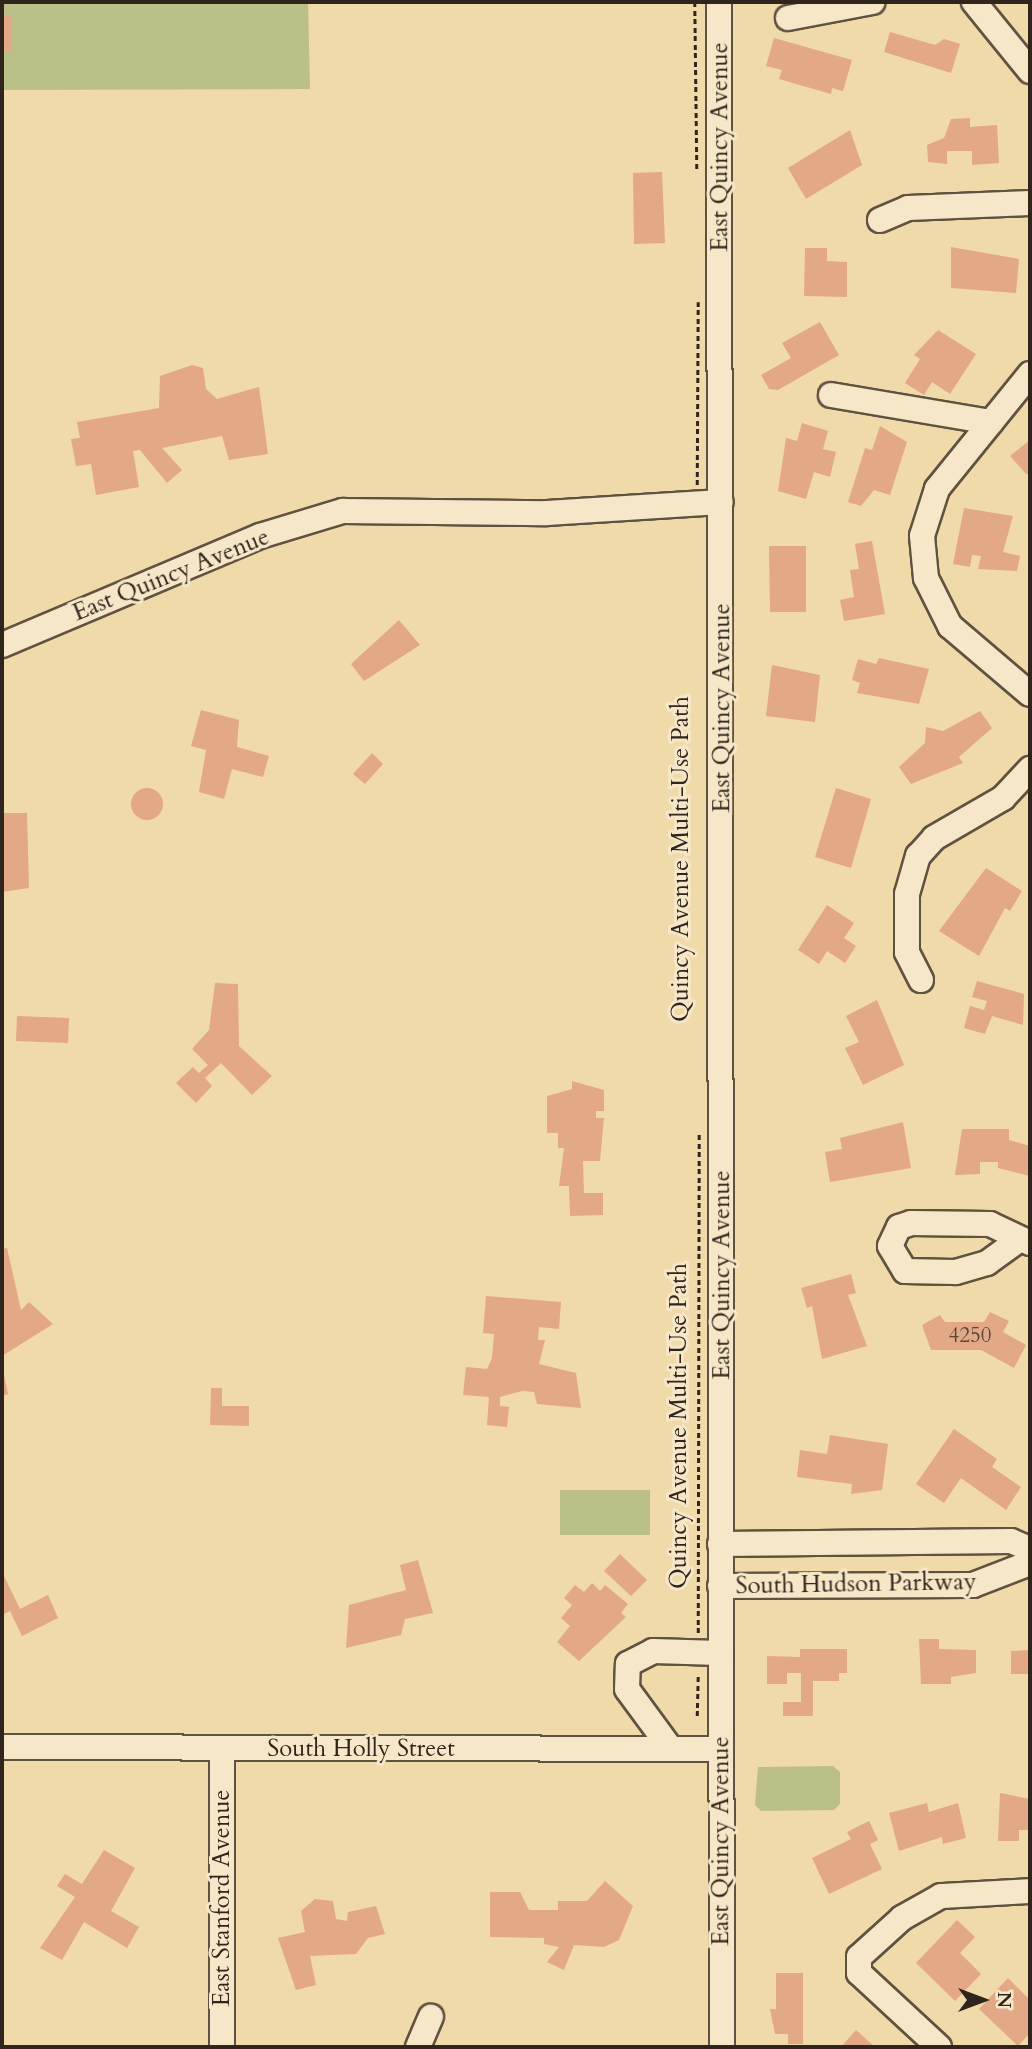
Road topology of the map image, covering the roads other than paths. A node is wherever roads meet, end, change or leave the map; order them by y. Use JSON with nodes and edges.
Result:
{"nodes":[{"id":1,"x":719,"y":2,"type":"edge"},
{"id":2,"x":873,"y":2,"type":"edge"},
{"id":3,"x":974,"y":2,"type":"edge"},
{"id":4,"x":788,"y":18,"type":"dead end"},
{"id":5,"x":1030,"y":71,"type":"edge"},
{"id":6,"x":1030,"y":203,"type":"edge"},
{"id":7,"x":880,"y":220,"type":"dead end"},
{"id":8,"x":1030,"y":374,"type":"edge"},
{"id":9,"x":831,"y":395,"type":"dead end"},
{"id":10,"x":991,"y":422,"type":"junction"},
{"id":11,"x":709,"y":503,"type":"junction"},
{"id":12,"x":2,"y":645,"type":"edge"},
{"id":13,"x":1030,"y":694,"type":"edge"},
{"id":14,"x":1030,"y":768,"type":"edge"},
{"id":15,"x":921,"y":980,"type":"dead end"},
{"id":16,"x":720,"y":1544,"type":"junction"},
{"id":17,"x":1030,"y":1549,"type":"edge"},
{"id":18,"x":1030,"y":1563,"type":"edge"},
{"id":19,"x":720,"y":1586,"type":"junction"},
{"id":20,"x":709,"y":1653,"type":"junction"},
{"id":21,"x":2,"y":1747,"type":"edge"},
{"id":22,"x":222,"y":1748,"type":"junction"},
{"id":23,"x":671,"y":1749,"type":"junction"},
{"id":24,"x":720,"y":1749,"type":"junction"},
{"id":25,"x":1030,"y":1891,"type":"edge"},
{"id":26,"x":430,"y":2017,"type":"dead end"},
{"id":27,"x":222,"y":2047,"type":"edge"},
{"id":28,"x":418,"y":2047,"type":"edge"},
{"id":29,"x":722,"y":2047,"type":"edge"},
{"id":30,"x":939,"y":2047,"type":"edge"}],
"edges":[{"from":1,"to":11,"type":"street","name":"East Quincy Avenue"},
{"from":2,"to":4,"type":"street"},
{"from":3,"to":5,"type":"street"},
{"from":6,"to":7,"type":"street"},
{"from":8,"to":10,"type":"street"},
{"from":9,"to":10,"type":"street"},
{"from":10,"to":13,"type":"street"},
{"from":11,"to":12,"type":"street","name":"East Quincy Avenue"},
{"from":11,"to":16,"type":"street","name":"East Quincy Avenue"},
{"from":14,"to":15,"type":"street"},
{"from":16,"to":17,"type":"street","name":"South Hudson Parkway"},
{"from":16,"to":19,"type":"street","name":"East Quincy Avenue"},
{"from":18,"to":19,"type":"street","name":"South Hudson Parkway"},
{"from":19,"to":20,"type":"street","name":"East Quincy Avenue"},
{"from":20,"to":23,"type":"street"},
{"from":20,"to":24,"type":"street","name":"East Quincy Avenue"},
{"from":21,"to":22,"type":"street","name":"South Holly Street"},
{"from":22,"to":23,"type":"street","name":"South Holly Street"},
{"from":22,"to":27,"type":"street","name":"East Stanford Avenue"},
{"from":23,"to":24,"type":"street","name":"South Holly Street"},
{"from":24,"to":29,"type":"street","name":"East Quincy Avenue"},
{"from":25,"to":30,"type":"street"},
{"from":26,"to":28,"type":"street"}]}
